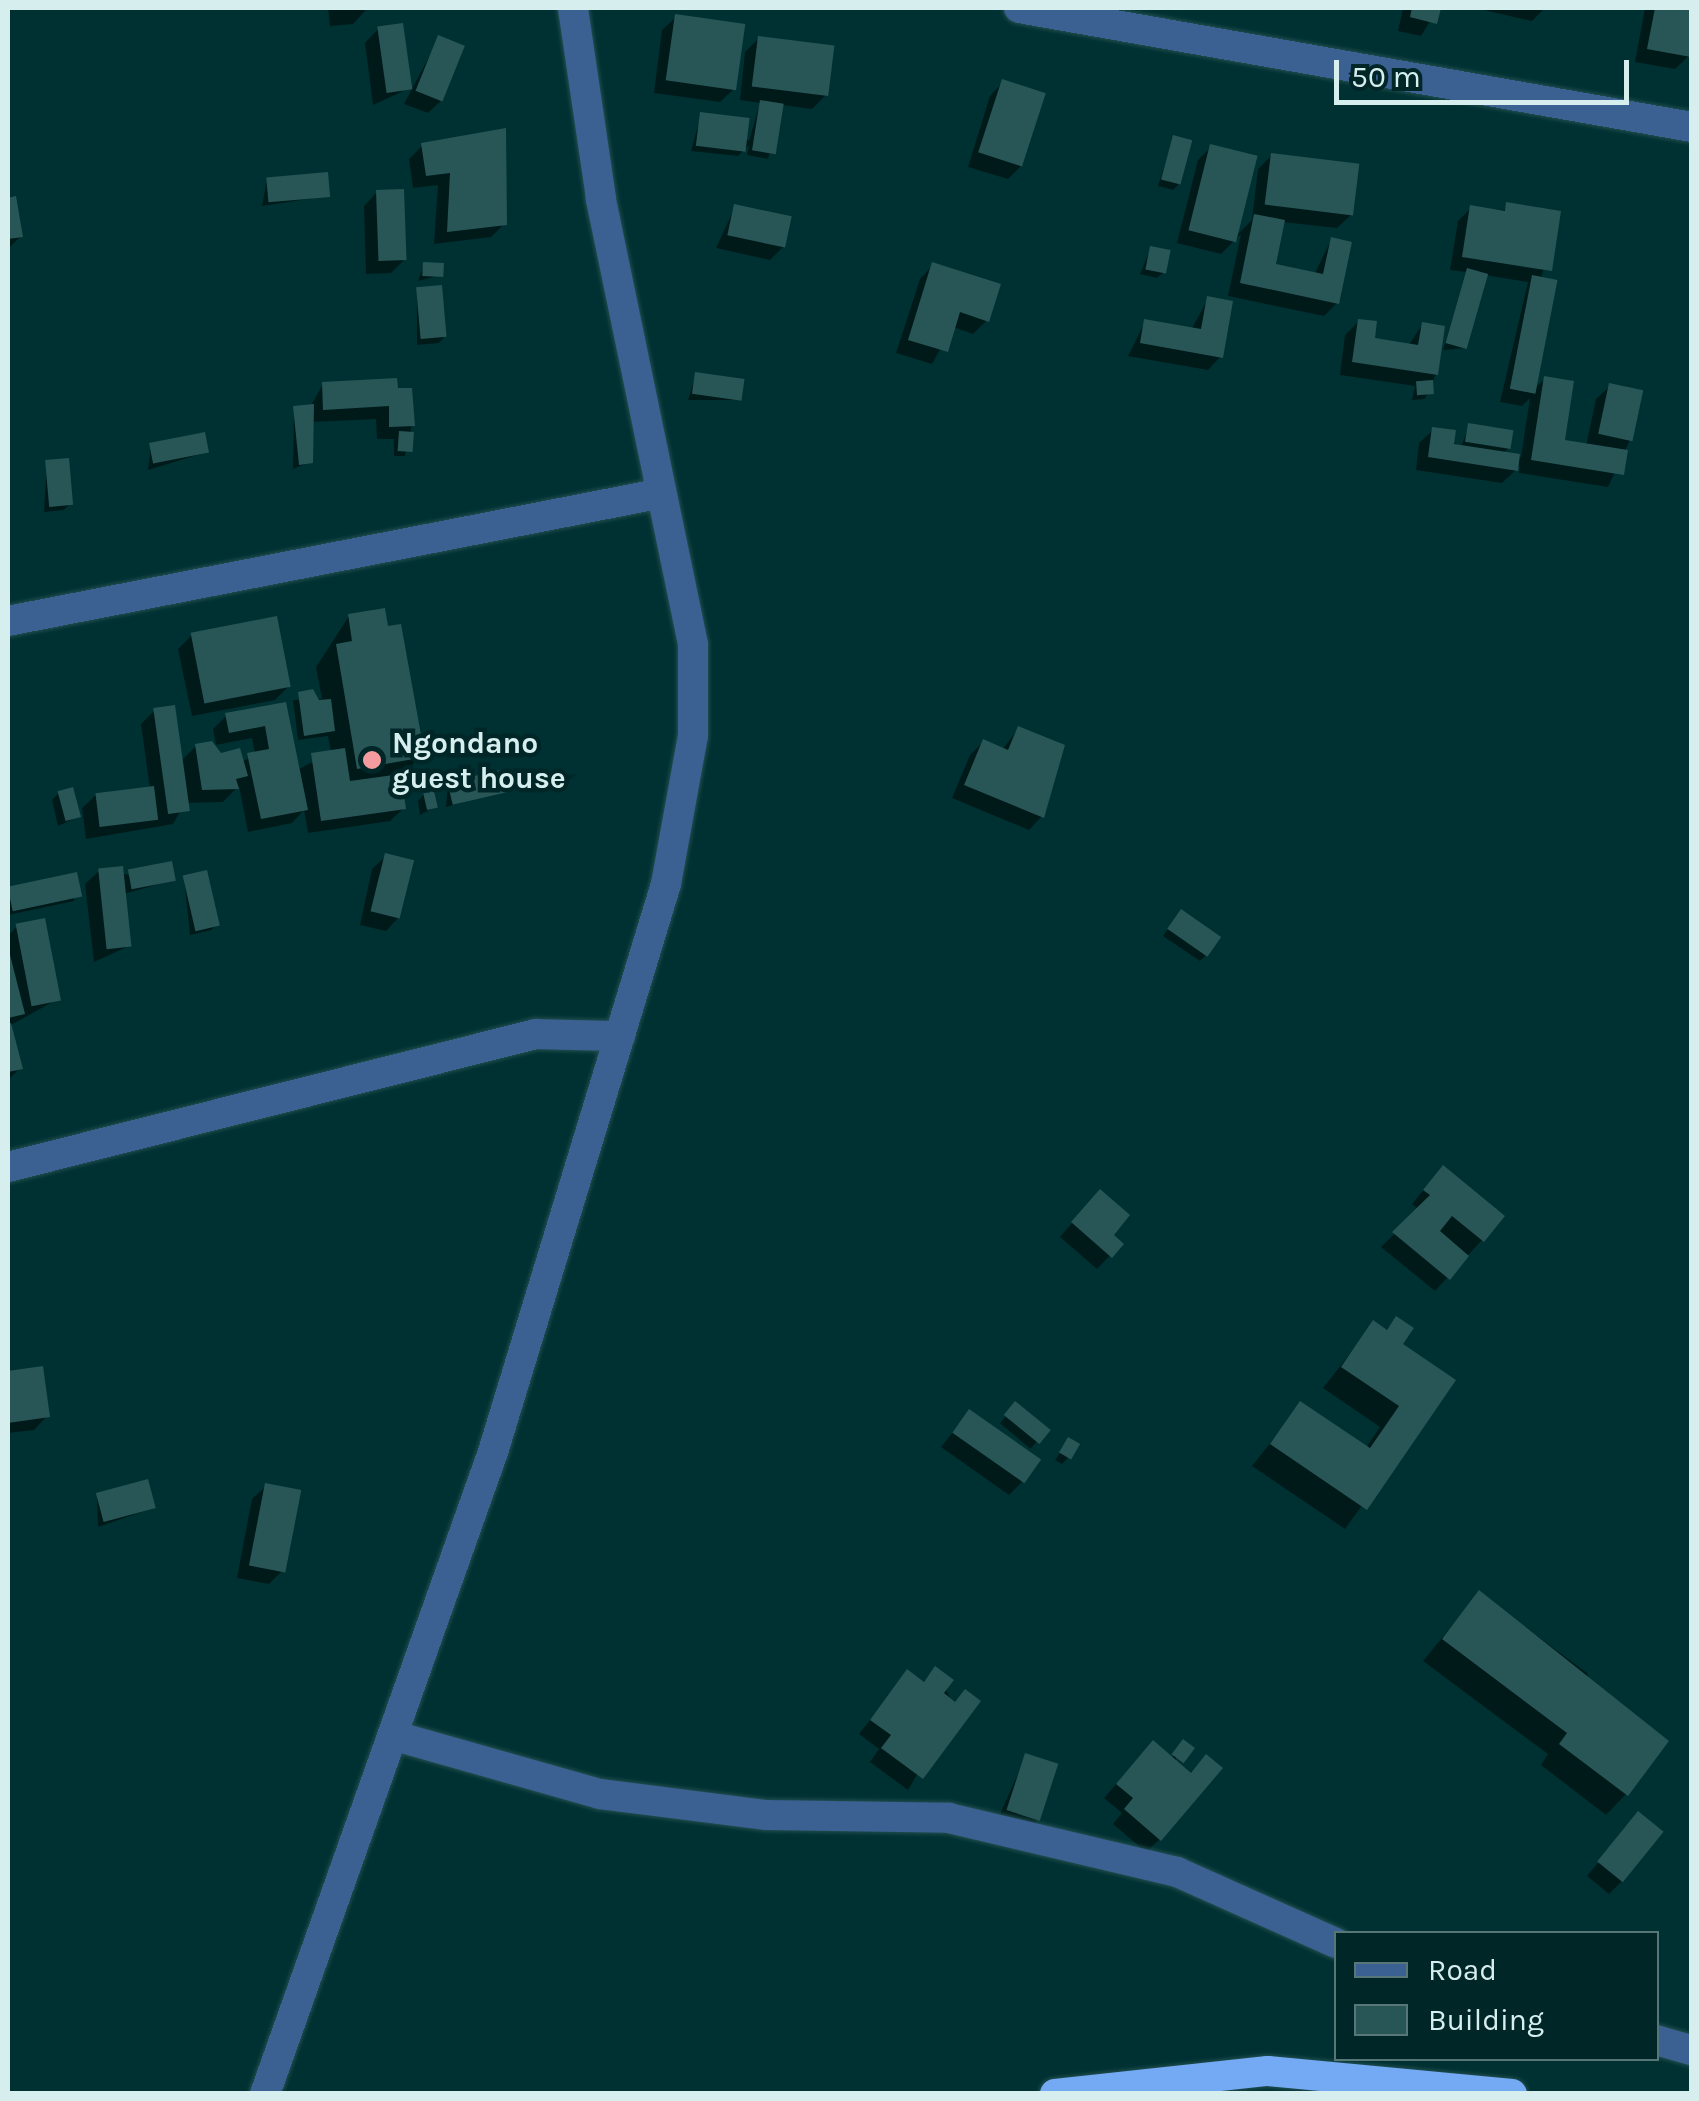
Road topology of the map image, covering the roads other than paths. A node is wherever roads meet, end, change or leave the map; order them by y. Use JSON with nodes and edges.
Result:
{"nodes":[{"id":1,"x":574,"y":8,"type":"edge"},
{"id":2,"x":1019,"y":8,"type":"edge"},
{"id":3,"x":1198,"y":21,"type":"edge"},
{"id":4,"x":1692,"y":127,"type":"edge"},
{"id":5,"x":658,"y":494,"type":"junction"},
{"id":6,"x":8,"y":621,"type":"edge"},
{"id":7,"x":620,"y":1036,"type":"junction"},
{"id":8,"x":8,"y":1167,"type":"edge"},
{"id":9,"x":396,"y":1736,"type":"junction"},
{"id":10,"x":1334,"y":1942,"type":"edge"},
{"id":11,"x":1659,"y":2041,"type":"edge"},
{"id":12,"x":1692,"y":2050,"type":"edge"},
{"id":13,"x":265,"y":2094,"type":"edge"},
{"id":14,"x":1055,"y":2094,"type":"edge"},
{"id":15,"x":1512,"y":2094,"type":"edge"}],
"edges":[{"from":1,"to":5,"type":"street"},
{"from":2,"to":3,"type":"street"},
{"from":3,"to":4,"type":"street"},
{"from":5,"to":6,"type":"street"},
{"from":5,"to":7,"type":"street"},
{"from":7,"to":8,"type":"street"},
{"from":7,"to":9,"type":"street"},
{"from":9,"to":10,"type":"street"},
{"from":9,"to":13,"type":"street"},
{"from":11,"to":12,"type":"street"},
{"from":14,"to":15,"type":"highway"}]}
